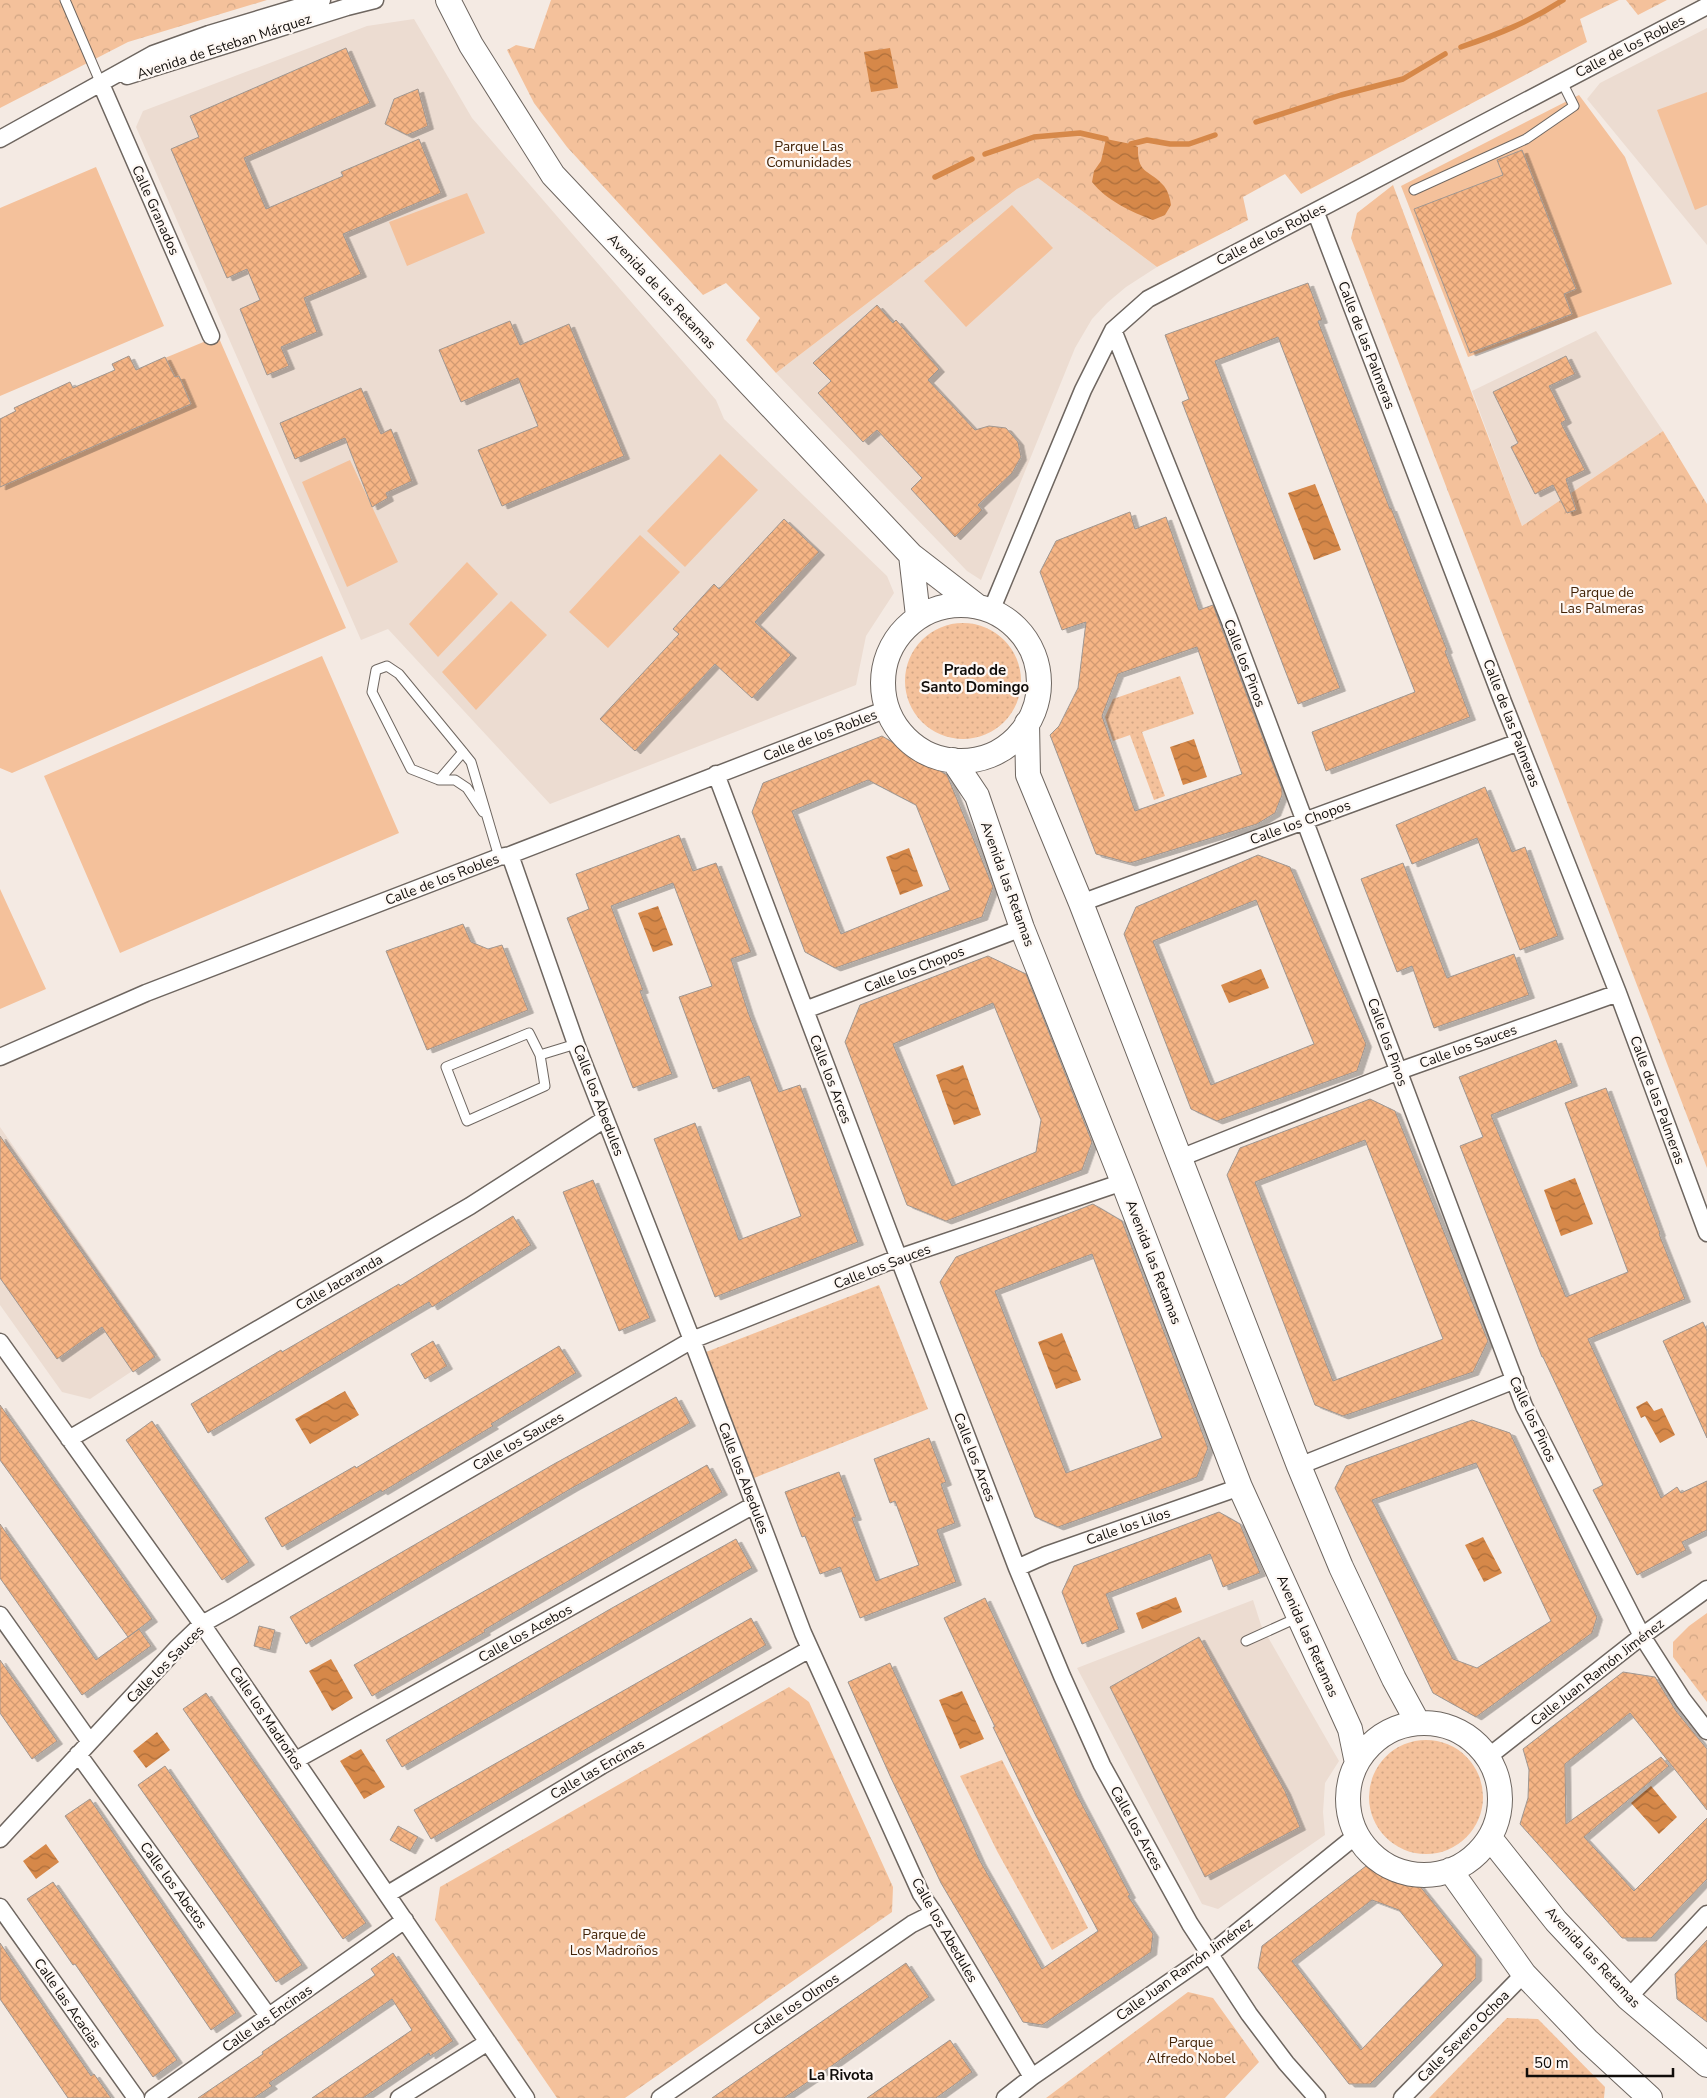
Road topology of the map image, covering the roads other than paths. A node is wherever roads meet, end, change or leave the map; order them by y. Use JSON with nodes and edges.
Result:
{"nodes":[{"id":1,"x":65,"y":0,"type":"edge"},
{"id":2,"x":322,"y":0,"type":"edge"},
{"id":3,"x":375,"y":0,"type":"edge"},
{"id":4,"x":448,"y":0,"type":"edge"},
{"id":5,"x":1707,"y":6,"type":"edge"},
{"id":6,"x":1562,"y":82,"type":"junction"},
{"id":7,"x":101,"y":84,"type":"junction"},
{"id":8,"x":0,"y":139,"type":"edge"},
{"id":9,"x":1414,"y":190,"type":"dead end"},
{"id":10,"x":1316,"y":212,"type":"junction"},
{"id":11,"x":1113,"y":330,"type":"junction"},
{"id":12,"x":211,"y":336,"type":"dead end"},
{"id":13,"x":911,"y":555,"type":"junction"},
{"id":14,"x":984,"y":608,"type":"junction"},
{"id":15,"x":918,"y":616,"type":"junction"},
{"id":16,"x":887,"y":709,"type":"junction"},
{"id":17,"x":1027,"y":724,"type":"junction"},
{"id":18,"x":1519,"y":742,"type":"junction"},
{"id":19,"x":463,"y":752,"type":"junction"},
{"id":20,"x":953,"y":760,"type":"junction"},
{"id":21,"x":716,"y":774,"type":"junction"},
{"id":22,"x":439,"y":780,"type":"junction"},
{"id":23,"x":488,"y":819,"type":"junction"},
{"id":24,"x":1304,"y":821,"type":"junction"},
{"id":25,"x":505,"y":856,"type":"junction"},
{"id":26,"x":1081,"y":903,"type":"junction"},
{"id":27,"x":1022,"y":928,"type":"junction"},
{"id":28,"x":1618,"y":992,"type":"junction"},
{"id":29,"x":805,"y":1010,"type":"junction"},
{"id":30,"x":576,"y":1044,"type":"junction"},
{"id":31,"x":540,"y":1054,"type":"junction"},
{"id":32,"x":0,"y":1058,"type":"edge"},
{"id":33,"x":1399,"y":1071,"type":"junction"},
{"id":34,"x":605,"y":1119,"type":"junction"},
{"id":35,"x":1180,"y":1158,"type":"junction"},
{"id":36,"x":1123,"y":1182,"type":"junction"},
{"id":37,"x":1707,"y":1233,"type":"edge"},
{"id":38,"x":898,"y":1258,"type":"junction"},
{"id":39,"x":692,"y":1340,"type":"junction"},
{"id":40,"x":0,"y":1342,"type":"edge"},
{"id":41,"x":1515,"y":1380,"type":"junction"},
{"id":42,"x":69,"y":1439,"type":"junction"},
{"id":43,"x":1299,"y":1466,"type":"junction"},
{"id":44,"x":1240,"y":1487,"type":"junction"},
{"id":45,"x":754,"y":1505,"type":"junction"},
{"id":46,"x":1017,"y":1568,"type":"junction"},
{"id":47,"x":1707,"y":1589,"type":"edge"},
{"id":48,"x":0,"y":1615,"type":"edge"},
{"id":49,"x":1300,"y":1617,"type":"junction"},
{"id":50,"x":202,"y":1624,"type":"junction"},
{"id":51,"x":1642,"y":1636,"type":"junction"},
{"id":52,"x":1246,"y":1641,"type":"dead end"},
{"id":53,"x":810,"y":1649,"type":"junction"},
{"id":54,"x":1418,"y":1723,"type":"junction"},
{"id":55,"x":1707,"y":1731,"type":"edge"},
{"id":56,"x":90,"y":1742,"type":"junction"},
{"id":57,"x":78,"y":1754,"type":"junction"},
{"id":58,"x":1488,"y":1757,"type":"junction"},
{"id":59,"x":296,"y":1760,"type":"junction"},
{"id":60,"x":1357,"y":1763,"type":"junction"},
{"id":61,"x":1358,"y":1834,"type":"junction"},
{"id":62,"x":1490,"y":1838,"type":"junction"},
{"id":63,"x":0,"y":1839,"type":"edge"},
{"id":64,"x":1450,"y":1870,"type":"junction"},
{"id":65,"x":388,"y":1894,"type":"junction"},
{"id":66,"x":0,"y":1907,"type":"edge"},
{"id":67,"x":934,"y":1913,"type":"junction"},
{"id":68,"x":1707,"y":1914,"type":"edge"},
{"id":69,"x":405,"y":1920,"type":"junction"},
{"id":70,"x":1210,"y":1954,"type":"junction"},
{"id":71,"x":1524,"y":1974,"type":"junction"},
{"id":72,"x":1628,"y":1998,"type":"junction"},
{"id":73,"x":269,"y":2017,"type":"junction"},
{"id":74,"x":488,"y":2042,"type":"junction"},
{"id":75,"x":1707,"y":2065,"type":"edge"},
{"id":76,"x":1032,"y":2077,"type":"junction"},
{"id":77,"x":1647,"y":2097,"type":"edge"},
{"id":78,"x":136,"y":2098,"type":"edge"},
{"id":79,"x":153,"y":2098,"type":"edge"},
{"id":80,"x":399,"y":2098,"type":"edge"},
{"id":81,"x":526,"y":2098,"type":"edge"},
{"id":82,"x":660,"y":2098,"type":"edge"},
{"id":83,"x":1005,"y":2098,"type":"edge"},
{"id":84,"x":1317,"y":2098,"type":"edge"},
{"id":85,"x":1402,"y":2098,"type":"edge"}],
"edges":[{"from":1,"to":7,"type":"lane"},
{"from":2,"to":7,"type":"street","name":"Avenida de Esteban Márquez"},
{"from":3,"to":7,"type":"street","name":"Avenida de Esteban Márquez"},
{"from":4,"to":13,"type":"street","name":"Avenida de las Retamas"},
{"from":5,"to":6,"type":"street","name":"Calle de los Robles"},
{"from":6,"to":9,"type":"lane"},
{"from":6,"to":10,"type":"street","name":"Calle de los Robles"},
{"from":7,"to":8,"type":"street","name":"Avenida de Esteban Márquez"},
{"from":7,"to":12,"type":"street","name":"Calle Granados"},
{"from":10,"to":11,"type":"street","name":"Calle de los Robles"},
{"from":10,"to":18,"type":"street","name":"Calle de las Palmeras"},
{"from":11,"to":14,"type":"street","name":"Calle de los Robles"},
{"from":11,"to":24,"type":"street","name":"Calle los Pinos"},
{"from":13,"to":14,"type":"street","name":"Avenida de las Retamas"},
{"from":13,"to":15,"type":"street"},
{"from":14,"to":15,"type":"street"},
{"from":14,"to":17,"type":"street"},
{"from":15,"to":16,"type":"street"},
{"from":16,"to":20,"type":"street"},
{"from":16,"to":21,"type":"street","name":"Calle de los Robles"},
{"from":17,"to":20,"type":"street"},
{"from":17,"to":26,"type":"street"},
{"from":18,"to":24,"type":"street","name":"Calle los Chopos"},
{"from":18,"to":28,"type":"street","name":"Calle de las Palmeras"},
{"from":19,"to":22,"type":"lane"},
{"from":19,"to":22,"type":"lane"},
{"from":19,"to":23,"type":"lane"},
{"from":20,"to":27,"type":"street","name":"Avenida las Retamas"},
{"from":21,"to":25,"type":"street","name":"Calle de los Robles"},
{"from":21,"to":29,"type":"street","name":"Calle los Arces"},
{"from":22,"to":23,"type":"lane"},
{"from":23,"to":25,"type":"lane"},
{"from":24,"to":26,"type":"street","name":"Calle los Chopos"},
{"from":24,"to":33,"type":"street","name":"Calle los Pinos"},
{"from":25,"to":30,"type":"street","name":"Calle los Abedules"},
{"from":25,"to":32,"type":"street","name":"Calle de los Robles"},
{"from":26,"to":35,"type":"street"},
{"from":27,"to":29,"type":"street","name":"Calle los Chopos"},
{"from":27,"to":36,"type":"street","name":"Avenida las Retamas"},
{"from":28,"to":33,"type":"street","name":"Calle los Sauces"},
{"from":28,"to":37,"type":"street","name":"Calle de las Palmeras"},
{"from":29,"to":38,"type":"street","name":"Calle los Arces"},
{"from":30,"to":31,"type":"lane"},
{"from":30,"to":34,"type":"street","name":"Calle los Abedules"},
{"from":31,"to":31,"type":"lane"},
{"from":33,"to":35,"type":"street","name":"Calle los Sauces"},
{"from":33,"to":41,"type":"street","name":"Calle los Pinos"},
{"from":34,"to":39,"type":"street","name":"Calle los Abedules"},
{"from":34,"to":42,"type":"street","name":"Calle Jacaranda"},
{"from":35,"to":43,"type":"street"},
{"from":36,"to":38,"type":"street","name":"Calle los Sauces"},
{"from":36,"to":44,"type":"street","name":"Avenida las Retamas"},
{"from":38,"to":39,"type":"street","name":"Calle los Sauces"},
{"from":38,"to":46,"type":"street","name":"Calle los Arces"},
{"from":39,"to":45,"type":"street","name":"Calle los Abedules"},
{"from":39,"to":50,"type":"street","name":"Calle los Sauces"},
{"from":40,"to":42,"type":"street","name":"Calle los Madroños"},
{"from":41,"to":43,"type":"street"},
{"from":41,"to":51,"type":"street","name":"Calle los Pinos"},
{"from":42,"to":50,"type":"street","name":"Calle los Madroños"},
{"from":43,"to":54,"type":"street"},
{"from":44,"to":46,"type":"street","name":"Calle los Lilos"},
{"from":44,"to":49,"type":"street","name":"Avenida las Retamas"},
{"from":45,"to":53,"type":"street","name":"Calle los Abedules"},
{"from":45,"to":59,"type":"street","name":"Calle los Acebos"},
{"from":46,"to":70,"type":"street","name":"Calle los Arces"},
{"from":47,"to":51,"type":"street","name":"Calle Juan Ramón Jiménez"},
{"from":48,"to":56,"type":"street"},
{"from":49,"to":52,"type":"lane"},
{"from":49,"to":60,"type":"street","name":"Avenida las Retamas"},
{"from":50,"to":56,"type":"street","name":"Calle los Sauces"},
{"from":50,"to":59,"type":"street","name":"Calle los Madroños"},
{"from":51,"to":55,"type":"street","name":"Calle los Pinos"},
{"from":51,"to":58,"type":"street","name":"Calle Juan Ramón Jiménez"},
{"from":53,"to":65,"type":"street","name":"Calle las Encinas"},
{"from":53,"to":67,"type":"street","name":"Calle los Abedules"},
{"from":54,"to":58,"type":"street"},
{"from":54,"to":60,"type":"street"},
{"from":56,"to":57,"type":"street","name":"Calle los Sauces"},
{"from":57,"to":63,"type":"street","name":"Calle los Sauces"},
{"from":57,"to":73,"type":"street","name":"Calle los Abetos"},
{"from":58,"to":62,"type":"street"},
{"from":59,"to":65,"type":"street","name":"Calle los Madroños"},
{"from":60,"to":61,"type":"street"},
{"from":61,"to":64,"type":"street"},
{"from":61,"to":70,"type":"street","name":"Calle Juan Ramón Jiménez"},
{"from":62,"to":64,"type":"street"},
{"from":62,"to":72,"type":"street","name":"Avenida las Retamas"},
{"from":64,"to":71,"type":"street"},
{"from":65,"to":69,"type":"street","name":"Calle los Madroños"},
{"from":66,"to":78,"type":"street","name":"Calle las Acacias"},
{"from":67,"to":76,"type":"street","name":"Calle los Abedules"},
{"from":67,"to":82,"type":"street","name":"Calle los Olmos"},
{"from":68,"to":72,"type":"street"},
{"from":69,"to":73,"type":"street","name":"Calle las Encinas"},
{"from":69,"to":74,"type":"street","name":"Calle los Madroños"},
{"from":70,"to":76,"type":"street","name":"Calle Juan Ramón Jiménez"},
{"from":70,"to":84,"type":"street","name":"Calle los Arces"},
{"from":71,"to":77,"type":"street"},
{"from":71,"to":85,"type":"street","name":"Calle Severo Ochoa"},
{"from":72,"to":75,"type":"street","name":"Avenida las Retamas"},
{"from":73,"to":79,"type":"street","name":"Calle las Encinas"},
{"from":74,"to":80,"type":"street"},
{"from":74,"to":81,"type":"street","name":"Calle los Madroños"},
{"from":76,"to":83,"type":"street","name":"Calle Juan Ramón Jiménez"}]}
